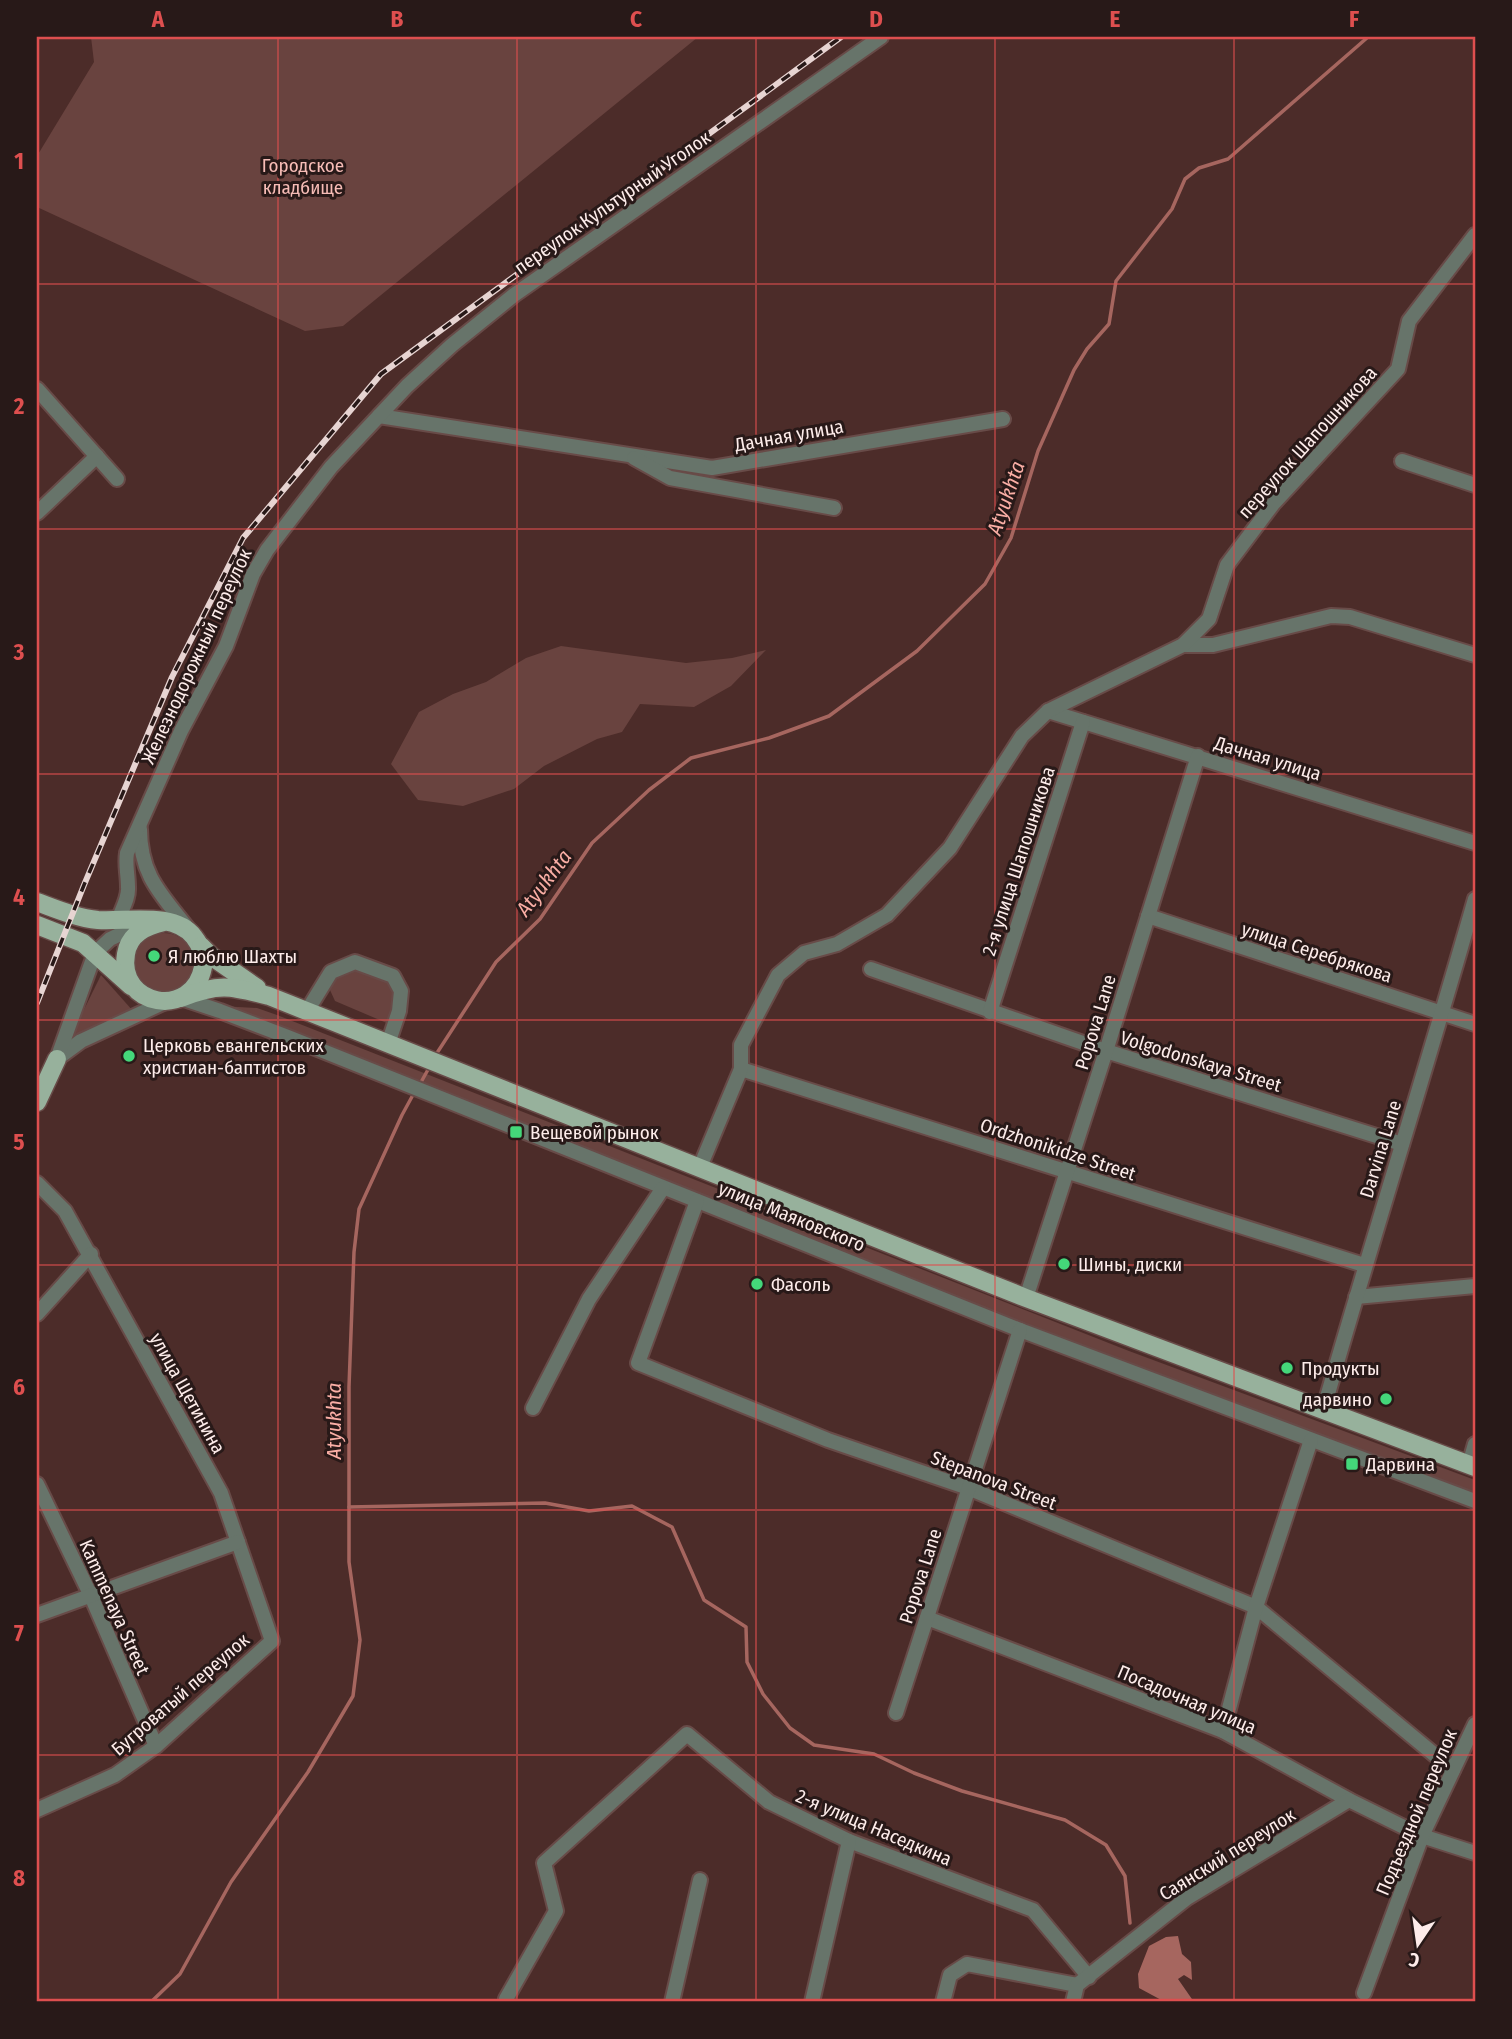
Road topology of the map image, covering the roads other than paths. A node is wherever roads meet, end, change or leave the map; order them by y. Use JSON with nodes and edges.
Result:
{"nodes":[{"id":1,"x":881,"y":37,"type":"edge"},
{"id":2,"x":1475,"y":235,"type":"edge"},
{"id":3,"x":37,"y":389,"type":"edge"},
{"id":4,"x":379,"y":416,"type":"junction"},
{"id":5,"x":1003,"y":419,"type":"dead end"},
{"id":6,"x":624,"y":453,"type":"junction"},
{"id":7,"x":97,"y":456,"type":"junction"},
{"id":8,"x":1402,"y":461,"type":"dead end"},
{"id":9,"x":117,"y":479,"type":"dead end"},
{"id":10,"x":1475,"y":485,"type":"edge"},
{"id":11,"x":834,"y":508,"type":"dead end"},
{"id":12,"x":37,"y":513,"type":"edge"},
{"id":13,"x":1183,"y":645,"type":"junction"},
{"id":14,"x":1475,"y":655,"type":"edge"},
{"id":15,"x":1048,"y":711,"type":"junction"},
{"id":16,"x":1083,"y":722,"type":"junction"},
{"id":17,"x":1198,"y":756,"type":"junction"},
{"id":18,"x":140,"y":824,"type":"junction"},
{"id":19,"x":1475,"y":843,"type":"edge"},
{"id":20,"x":1475,"y":899,"type":"edge"},
{"id":21,"x":37,"y":902,"type":"edge"},
{"id":22,"x":1147,"y":916,"type":"junction"},
{"id":23,"x":118,"y":920,"type":"junction"},
{"id":24,"x":156,"y":924,"type":"junction"},
{"id":25,"x":37,"y":925,"type":"edge"},
{"id":26,"x":196,"y":940,"type":"junction"},
{"id":27,"x":95,"y":953,"type":"junction"},
{"id":28,"x":871,"y":969,"type":"dead end"},
{"id":29,"x":136,"y":991,"type":"junction"},
{"id":30,"x":269,"y":996,"type":"junction"},
{"id":31,"x":173,"y":1000,"type":"junction"},
{"id":32,"x":307,"y":1012,"type":"junction"},
{"id":33,"x":990,"y":1012,"type":"junction"},
{"id":34,"x":1443,"y":1014,"type":"junction"},
{"id":35,"x":1475,"y":1024,"type":"edge"},
{"id":36,"x":394,"y":1046,"type":"junction"},
{"id":37,"x":1107,"y":1051,"type":"junction"},
{"id":38,"x":57,"y":1059,"type":"junction"},
{"id":39,"x":741,"y":1069,"type":"junction"},
{"id":40,"x":37,"y":1102,"type":"edge"},
{"id":41,"x":1402,"y":1144,"type":"junction"},
{"id":42,"x":700,"y":1167,"type":"junction"},
{"id":43,"x":1068,"y":1173,"type":"junction"},
{"id":44,"x":37,"y":1182,"type":"edge"},
{"id":45,"x":663,"y":1188,"type":"junction"},
{"id":46,"x":697,"y":1201,"type":"junction"},
{"id":47,"x":90,"y":1254,"type":"junction"},
{"id":48,"x":1364,"y":1265,"type":"junction"},
{"id":49,"x":1475,"y":1286,"type":"edge"},
{"id":50,"x":1356,"y":1297,"type":"junction"},
{"id":51,"x":1026,"y":1298,"type":"junction"},
{"id":52,"x":37,"y":1314,"type":"edge"},
{"id":53,"x":1020,"y":1330,"type":"junction"},
{"id":54,"x":533,"y":1408,"type":"dead end"},
{"id":55,"x":1323,"y":1411,"type":"junction"},
{"id":56,"x":1311,"y":1440,"type":"junction"},
{"id":57,"x":1475,"y":1444,"type":"edge"},
{"id":58,"x":1472,"y":1466,"type":"edge"},
{"id":59,"x":37,"y":1484,"type":"edge"},
{"id":60,"x":968,"y":1488,"type":"junction"},
{"id":61,"x":1475,"y":1501,"type":"edge"},
{"id":62,"x":237,"y":1542,"type":"junction"},
{"id":63,"x":91,"y":1596,"type":"junction"},
{"id":64,"x":1256,"y":1606,"type":"junction"},
{"id":65,"x":37,"y":1615,"type":"edge"},
{"id":66,"x":927,"y":1618,"type":"junction"},
{"id":67,"x":272,"y":1641,"type":"joint"},
{"id":68,"x":896,"y":1713,"type":"dead end"},
{"id":69,"x":1475,"y":1724,"type":"edge"},
{"id":70,"x":1223,"y":1731,"type":"junction"},
{"id":71,"x":156,"y":1746,"type":"junction"},
{"id":72,"x":1453,"y":1770,"type":"junction"},
{"id":73,"x":1349,"y":1800,"type":"junction"},
{"id":74,"x":37,"y":1810,"type":"edge"},
{"id":75,"x":1422,"y":1836,"type":"junction"},
{"id":76,"x":849,"y":1841,"type":"junction"},
{"id":77,"x":1475,"y":1853,"type":"edge"},
{"id":78,"x":700,"y":1880,"type":"dead end"},
{"id":79,"x":1083,"y":1981,"type":"junction"},
{"id":80,"x":1364,"y":1993,"type":"dead end"},
{"id":81,"x":507,"y":2002,"type":"edge"},
{"id":82,"x":672,"y":2002,"type":"edge"},
{"id":83,"x":812,"y":2002,"type":"edge"},
{"id":84,"x":943,"y":2002,"type":"edge"},
{"id":85,"x":1073,"y":2002,"type":"edge"}],
"edges":[{"from":1,"to":4,"type":"street","name":"переулок Культурный Уголок"},
{"from":2,"to":13,"type":"street","name":"переулок Шапошникова"},
{"from":3,"to":7,"type":"street"},
{"from":4,"to":6,"type":"street","name":"Дачная улица"},
{"from":4,"to":18,"type":"street","name":"Железнодорожный переулок"},
{"from":5,"to":6,"type":"street","name":"Дачная улица"},
{"from":6,"to":11,"type":"street","name":"Дачная улица"},
{"from":7,"to":9,"type":"street"},
{"from":7,"to":12,"type":"street"},
{"from":8,"to":10,"type":"street"},
{"from":13,"to":14,"type":"street"},
{"from":13,"to":15,"type":"street","name":"переулок Шапошникова"},
{"from":15,"to":16,"type":"street","name":"Дачная улица"},
{"from":15,"to":39,"type":"street","name":"переулок Шапошникова"},
{"from":16,"to":17,"type":"street","name":"Дачная улица"},
{"from":16,"to":33,"type":"street","name":"2-я улица Шапошникова"},
{"from":17,"to":19,"type":"street","name":"Дачная улица"},
{"from":17,"to":22,"type":"street","name":"Popova Lane"},
{"from":18,"to":23,"type":"street","name":"Железнодорожный переулок"},
{"from":18,"to":26,"type":"street"},
{"from":20,"to":34,"type":"street","name":"Darvina Lane"},
{"from":21,"to":23,"type":"main road"},
{"from":22,"to":34,"type":"street","name":"улица Серебрякова"},
{"from":22,"to":37,"type":"street","name":"Popova Lane"},
{"from":23,"to":24,"type":"main road"},
{"from":24,"to":26,"type":"main road"},
{"from":24,"to":27,"type":"street"},
{"from":24,"to":29,"type":"main road"},
{"from":25,"to":27,"type":"main road"},
{"from":26,"to":30,"type":"main road","name":"улица Маяковского"},
{"from":26,"to":31,"type":"main road"},
{"from":27,"to":29,"type":"main road"},
{"from":27,"to":38,"type":"street"},
{"from":28,"to":33,"type":"street","name":"Volgodonskaya Street"},
{"from":29,"to":31,"type":"main road"},
{"from":30,"to":31,"type":"main road","name":"улица Маяковского"},
{"from":30,"to":32,"type":"main road","name":"улица Маяковского"},
{"from":31,"to":38,"type":"street"},
{"from":31,"to":45,"type":"street","name":"улица Маяковского"},
{"from":32,"to":36,"type":"main road","name":"улица Маяковского"},
{"from":32,"to":36,"type":"street"},
{"from":33,"to":37,"type":"street","name":"Volgodonskaya Street"},
{"from":34,"to":35,"type":"street","name":"улица Серебрякова"},
{"from":34,"to":41,"type":"street","name":"Darvina Lane"},
{"from":36,"to":42,"type":"main road","name":"улица Маяковского"},
{"from":37,"to":41,"type":"street","name":"Volgodonskaya Street"},
{"from":37,"to":43,"type":"street","name":"Popova Lane"},
{"from":38,"to":40,"type":"main road"},
{"from":39,"to":42,"type":"street","name":"переулок Шапошникова"},
{"from":39,"to":43,"type":"street","name":"Ordzhonikidze Street"},
{"from":41,"to":48,"type":"street","name":"Darvina Lane"},
{"from":42,"to":51,"type":"main road","name":"улица Маяковского"},
{"from":43,"to":48,"type":"street","name":"Ordzhonikidze Street"},
{"from":43,"to":51,"type":"street","name":"Popova Lane"},
{"from":44,"to":47,"type":"street","name":"улица Щетинина"},
{"from":45,"to":46,"type":"street","name":"улица Маяковского"},
{"from":45,"to":54,"type":"street"},
{"from":46,"to":53,"type":"street","name":"улица Маяковского"},
{"from":46,"to":60,"type":"street","name":"Stepanova Street"},
{"from":47,"to":52,"type":"street"},
{"from":47,"to":62,"type":"street","name":"улица Щетинина"},
{"from":48,"to":50,"type":"street","name":"Darvina Lane"},
{"from":49,"to":50,"type":"street"},
{"from":50,"to":55,"type":"street","name":"Darvina Lane"},
{"from":51,"to":55,"type":"main road","name":"улица Маяковского"},
{"from":53,"to":56,"type":"street","name":"улица Маяковского"},
{"from":53,"to":60,"type":"street","name":"Popova Lane"},
{"from":55,"to":58,"type":"main road","name":"улица Маяковского"},
{"from":56,"to":61,"type":"street","name":"улица Маяковского"},
{"from":56,"to":64,"type":"street"},
{"from":57,"to":58,"type":"street"},
{"from":59,"to":63,"type":"street","name":"Kammenaya Street"},
{"from":60,"to":64,"type":"street","name":"Stepanova Street"},
{"from":60,"to":66,"type":"street","name":"Popova Lane"},
{"from":62,"to":63,"type":"street"},
{"from":62,"to":67,"type":"street","name":"улица Щетинина"},
{"from":63,"to":65,"type":"street"},
{"from":63,"to":71,"type":"street","name":"Kammenaya Street"},
{"from":64,"to":70,"type":"street"},
{"from":64,"to":72,"type":"street","name":"Stepanova Street"},
{"from":66,"to":68,"type":"street","name":"Popova Lane"},
{"from":66,"to":70,"type":"street","name":"Посадочная улица"},
{"from":67,"to":71,"type":"street","name":"Бугроватый переулок"},
{"from":69,"to":72,"type":"street","name":"Подъездной переулок"},
{"from":70,"to":73,"type":"street","name":"Посадочная улица"},
{"from":71,"to":74,"type":"street","name":"Бугроватый переулок"},
{"from":72,"to":75,"type":"street","name":"Подъездной переулок"},
{"from":73,"to":75,"type":"street","name":"Посадочная улица"},
{"from":73,"to":79,"type":"street","name":"Саянский переулок"},
{"from":75,"to":77,"type":"street"},
{"from":75,"to":80,"type":"street","name":"Подъездной переулок"},
{"from":76,"to":79,"type":"street","name":"2-я улица Наседкина"},
{"from":76,"to":81,"type":"street","name":"2-я улица Наседкина"},
{"from":76,"to":83,"type":"street"},
{"from":78,"to":82,"type":"street"},
{"from":79,"to":84,"type":"street"},
{"from":79,"to":85,"type":"street"}]}
